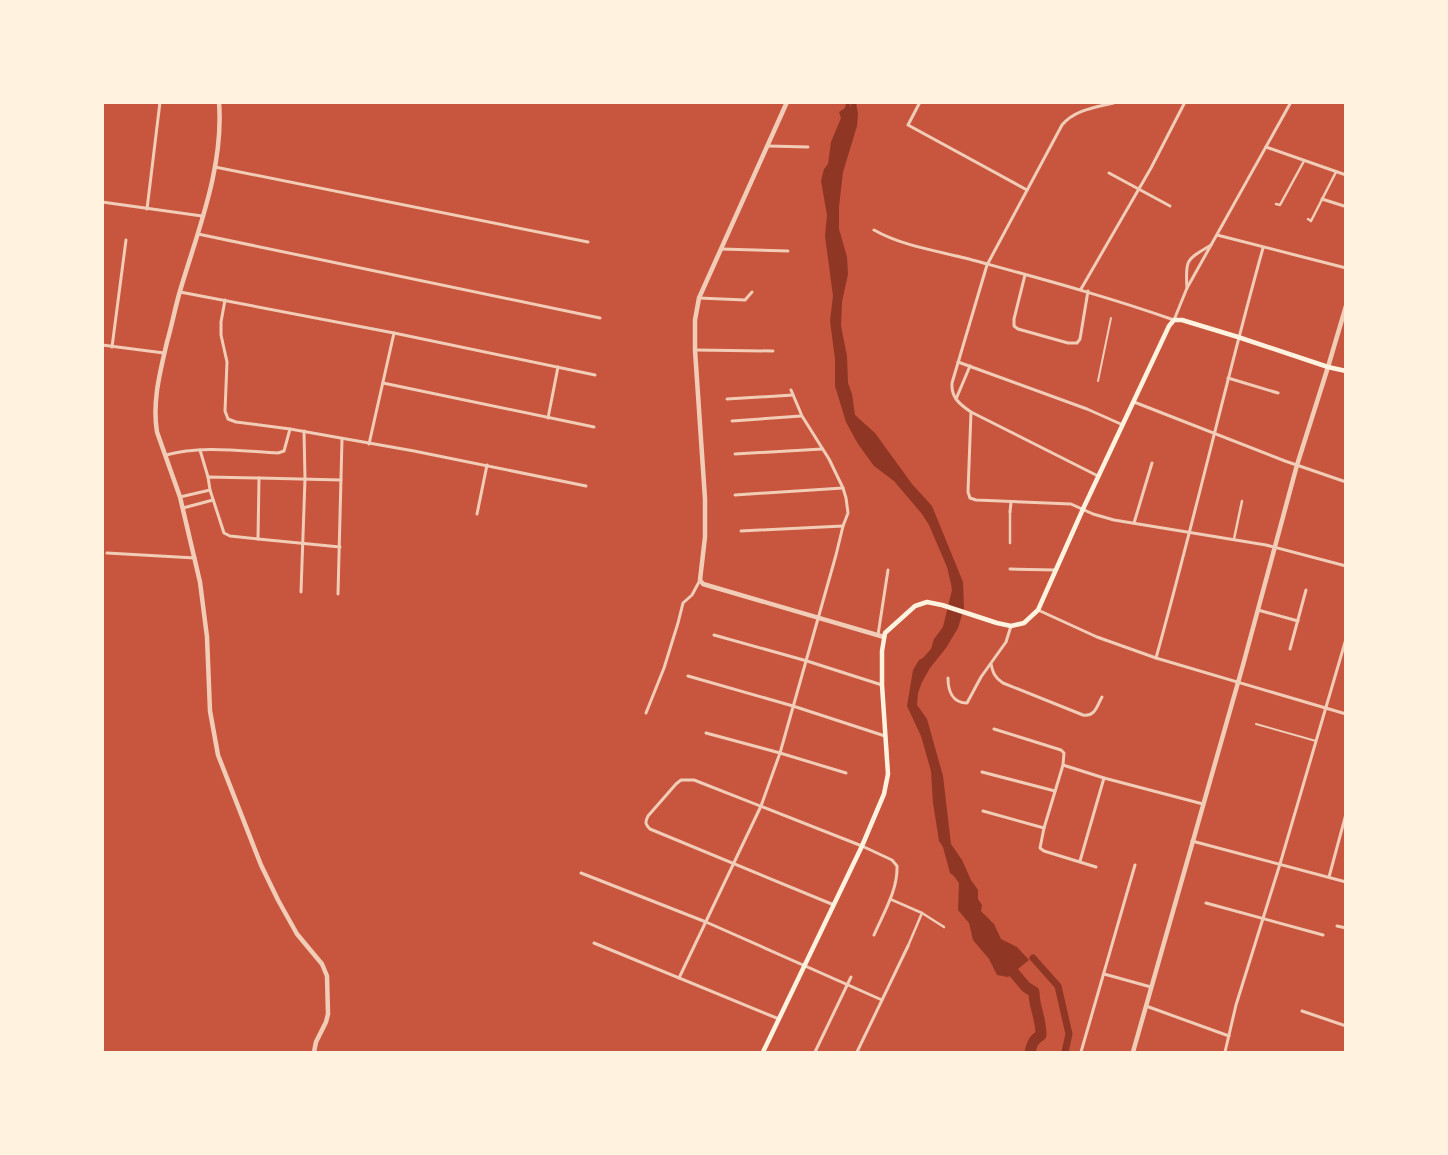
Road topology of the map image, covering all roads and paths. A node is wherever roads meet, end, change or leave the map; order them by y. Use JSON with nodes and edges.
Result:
{"nodes":[{"id":1,"x":160,"y":102,"type":"edge"},
{"id":2,"x":219,"y":102,"type":"edge"},
{"id":3,"x":787,"y":102,"type":"edge"},
{"id":4,"x":920,"y":102,"type":"edge"},
{"id":5,"x":1117,"y":102,"type":"edge"},
{"id":6,"x":1185,"y":102,"type":"edge"},
{"id":7,"x":1291,"y":102,"type":"edge"},
{"id":8,"x":767,"y":146,"type":"junction"},
{"id":9,"x":808,"y":147,"type":"dead end"},
{"id":10,"x":1266,"y":147,"type":"junction"},
{"id":11,"x":1304,"y":161,"type":"junction"},
{"id":12,"x":215,"y":168,"type":"junction"},
{"id":13,"x":1109,"y":172,"type":"dead end"},
{"id":14,"x":1336,"y":172,"type":"junction"},
{"id":15,"x":1346,"y":175,"type":"edge"},
{"id":16,"x":1139,"y":189,"type":"junction"},
{"id":17,"x":1027,"y":190,"type":"junction"},
{"id":18,"x":1322,"y":199,"type":"junction"},
{"id":19,"x":102,"y":202,"type":"edge"},
{"id":20,"x":1276,"y":204,"type":"dead end"},
{"id":21,"x":1170,"y":206,"type":"dead end"},
{"id":22,"x":1344,"y":206,"type":"dead end"},
{"id":23,"x":147,"y":209,"type":"junction"},
{"id":24,"x":202,"y":216,"type":"junction"},
{"id":25,"x":1308,"y":219,"type":"dead end"},
{"id":26,"x":874,"y":230,"type":"dead end"},
{"id":27,"x":198,"y":234,"type":"junction"},
{"id":28,"x":1217,"y":235,"type":"junction"},
{"id":29,"x":126,"y":240,"type":"dead end"},
{"id":30,"x":588,"y":242,"type":"dead end"},
{"id":31,"x":1212,"y":244,"type":"junction"},
{"id":32,"x":1264,"y":248,"type":"junction"},
{"id":33,"x":721,"y":249,"type":"junction"},
{"id":34,"x":788,"y":251,"type":"dead end"},
{"id":35,"x":987,"y":265,"type":"junction"},
{"id":36,"x":1346,"y":268,"type":"edge"},
{"id":37,"x":1024,"y":275,"type":"junction"},
{"id":38,"x":1187,"y":288,"type":"junction"},
{"id":39,"x":1081,"y":289,"type":"junction"},
{"id":40,"x":1088,"y":291,"type":"junction"},
{"id":41,"x":180,"y":292,"type":"junction"},
{"id":42,"x":752,"y":292,"type":"dead end"},
{"id":43,"x":699,"y":298,"type":"junction"},
{"id":44,"x":225,"y":300,"type":"junction"},
{"id":45,"x":1346,"y":306,"type":"edge"},
{"id":46,"x":600,"y":318,"type":"dead end"},
{"id":47,"x":1111,"y":318,"type":"dead end"},
{"id":48,"x":1174,"y":320,"type":"junction"},
{"id":49,"x":394,"y":332,"type":"junction"},
{"id":50,"x":1238,"y":337,"type":"junction"},
{"id":51,"x":102,"y":345,"type":"edge"},
{"id":52,"x":112,"y":347,"type":"junction"},
{"id":53,"x":695,"y":350,"type":"junction"},
{"id":54,"x":773,"y":351,"type":"dead end"},
{"id":55,"x":165,"y":353,"type":"junction"},
{"id":56,"x":958,"y":362,"type":"junction"},
{"id":57,"x":970,"y":366,"type":"junction"},
{"id":58,"x":558,"y":367,"type":"junction"},
{"id":59,"x":1328,"y":367,"type":"junction"},
{"id":60,"x":1346,"y":371,"type":"edge"},
{"id":61,"x":595,"y":375,"type":"dead end"},
{"id":62,"x":1228,"y":378,"type":"junction"},
{"id":63,"x":1098,"y":381,"type":"dead end"},
{"id":64,"x":383,"y":383,"type":"junction"},
{"id":65,"x":791,"y":390,"type":"dead end"},
{"id":66,"x":1278,"y":393,"type":"dead end"},
{"id":67,"x":793,"y":395,"type":"junction"},
{"id":68,"x":727,"y":398,"type":"dead end"},
{"id":69,"x":956,"y":400,"type":"junction"},
{"id":70,"x":1134,"y":402,"type":"junction"},
{"id":71,"x":971,"y":412,"type":"junction"},
{"id":72,"x":802,"y":416,"type":"junction"},
{"id":73,"x":548,"y":418,"type":"junction"},
{"id":74,"x":732,"y":421,"type":"dead end"},
{"id":75,"x":1123,"y":425,"type":"junction"},
{"id":76,"x":594,"y":427,"type":"dead end"},
{"id":77,"x":290,"y":429,"type":"junction"},
{"id":78,"x":304,"y":431,"type":"junction"},
{"id":79,"x":1214,"y":434,"type":"junction"},
{"id":80,"x":342,"y":439,"type":"junction"},
{"id":81,"x":369,"y":444,"type":"junction"},
{"id":82,"x":822,"y":449,"type":"junction"},
{"id":83,"x":200,"y":450,"type":"junction"},
{"id":84,"x":735,"y":454,"type":"dead end"},
{"id":85,"x":166,"y":455,"type":"junction"},
{"id":86,"x":1152,"y":463,"type":"dead end"},
{"id":87,"x":487,"y":465,"type":"junction"},
{"id":88,"x":1297,"y":465,"type":"junction"},
{"id":89,"x":1098,"y":476,"type":"junction"},
{"id":90,"x":208,"y":477,"type":"junction"},
{"id":91,"x":259,"y":478,"type":"junction"},
{"id":92,"x":305,"y":479,"type":"junction"},
{"id":93,"x":341,"y":480,"type":"junction"},
{"id":94,"x":1346,"y":482,"type":"edge"},
{"id":95,"x":586,"y":486,"type":"dead end"},
{"id":96,"x":843,"y":488,"type":"junction"},
{"id":97,"x":210,"y":490,"type":"junction"},
{"id":98,"x":735,"y":495,"type":"dead end"},
{"id":99,"x":180,"y":497,"type":"junction"},
{"id":100,"x":213,"y":500,"type":"junction"},
{"id":101,"x":1242,"y":501,"type":"dead end"},
{"id":102,"x":1011,"y":502,"type":"junction"},
{"id":103,"x":183,"y":508,"type":"junction"},
{"id":104,"x":1083,"y":509,"type":"junction"},
{"id":105,"x":1010,"y":512,"type":"joint"},
{"id":106,"x":477,"y":514,"type":"dead end"},
{"id":107,"x":1134,"y":523,"type":"junction"},
{"id":108,"x":843,"y":526,"type":"junction"},
{"id":109,"x":741,"y":531,"type":"dead end"},
{"id":110,"x":1190,"y":532,"type":"junction"},
{"id":111,"x":1234,"y":538,"type":"junction"},
{"id":112,"x":258,"y":539,"type":"junction"},
{"id":113,"x":1010,"y":543,"type":"dead end"},
{"id":114,"x":303,"y":544,"type":"junction"},
{"id":115,"x":1274,"y":546,"type":"junction"},
{"id":116,"x":340,"y":547,"type":"junction"},
{"id":117,"x":107,"y":553,"type":"dead end"},
{"id":118,"x":195,"y":558,"type":"junction"},
{"id":119,"x":1346,"y":566,"type":"edge"},
{"id":120,"x":1010,"y":569,"type":"dead end"},
{"id":121,"x":888,"y":570,"type":"dead end"},
{"id":122,"x":1056,"y":570,"type":"junction"},
{"id":123,"x":700,"y":580,"type":"junction"},
{"id":124,"x":1306,"y":590,"type":"dead end"},
{"id":125,"x":301,"y":592,"type":"dead end"},
{"id":126,"x":338,"y":594,"type":"dead end"},
{"id":127,"x":1038,"y":610,"type":"junction"},
{"id":128,"x":1258,"y":610,"type":"junction"},
{"id":129,"x":818,"y":618,"type":"junction"},
{"id":130,"x":1298,"y":621,"type":"junction"},
{"id":131,"x":1011,"y":626,"type":"junction"},
{"id":132,"x":714,"y":635,"type":"dead end"},
{"id":133,"x":878,"y":635,"type":"junction"},
{"id":134,"x":884,"y":637,"type":"junction"},
{"id":135,"x":1346,"y":639,"type":"edge"},
{"id":136,"x":1290,"y":650,"type":"dead end"},
{"id":137,"x":1156,"y":658,"type":"junction"},
{"id":138,"x":807,"y":661,"type":"junction"},
{"id":139,"x":991,"y":664,"type":"junction"},
{"id":140,"x":688,"y":676,"type":"dead end"},
{"id":141,"x":948,"y":678,"type":"dead end"},
{"id":142,"x":1238,"y":683,"type":"junction"},
{"id":143,"x":882,"y":685,"type":"junction"},
{"id":144,"x":1102,"y":696,"type":"dead end"},
{"id":145,"x":793,"y":706,"type":"junction"},
{"id":146,"x":1325,"y":709,"type":"junction"},
{"id":147,"x":646,"y":712,"type":"dead end"},
{"id":148,"x":1346,"y":714,"type":"edge"},
{"id":149,"x":1256,"y":724,"type":"dead end"},
{"id":150,"x":994,"y":729,"type":"dead end"},
{"id":151,"x":706,"y":733,"type":"dead end"},
{"id":152,"x":886,"y":736,"type":"junction"},
{"id":153,"x":1316,"y":741,"type":"junction"},
{"id":154,"x":780,"y":752,"type":"junction"},
{"id":155,"x":1063,"y":765,"type":"junction"},
{"id":156,"x":982,"y":772,"type":"dead end"},
{"id":157,"x":846,"y":773,"type":"dead end"},
{"id":158,"x":1104,"y":778,"type":"junction"},
{"id":159,"x":1055,"y":791,"type":"junction"},
{"id":160,"x":1203,"y":804,"type":"junction"},
{"id":161,"x":761,"y":806,"type":"junction"},
{"id":162,"x":982,"y":811,"type":"dead end"},
{"id":163,"x":1346,"y":814,"type":"edge"},
{"id":164,"x":1044,"y":828,"type":"junction"},
{"id":165,"x":1192,"y":841,"type":"junction"},
{"id":166,"x":862,"y":846,"type":"junction"},
{"id":167,"x":1080,"y":862,"type":"junction"},
{"id":168,"x":733,"y":864,"type":"junction"},
{"id":169,"x":1280,"y":864,"type":"junction"},
{"id":170,"x":1135,"y":865,"type":"dead end"},
{"id":171,"x":1096,"y":866,"type":"dead end"},
{"id":172,"x":581,"y":873,"type":"dead end"},
{"id":173,"x":1329,"y":877,"type":"junction"},
{"id":174,"x":1346,"y":882,"type":"edge"},
{"id":175,"x":890,"y":899,"type":"junction"},
{"id":176,"x":1206,"y":903,"type":"dead end"},
{"id":177,"x":834,"y":906,"type":"junction"},
{"id":178,"x":922,"y":913,"type":"junction"},
{"id":179,"x":1263,"y":919,"type":"junction"},
{"id":180,"x":706,"y":922,"type":"junction"},
{"id":181,"x":1337,"y":926,"type":"dead end"},
{"id":182,"x":944,"y":927,"type":"dead end"},
{"id":183,"x":1346,"y":928,"type":"edge"},
{"id":184,"x":874,"y":935,"type":"dead end"},
{"id":185,"x":1323,"y":935,"type":"dead end"},
{"id":186,"x":594,"y":943,"type":"dead end"},
{"id":187,"x":908,"y":946,"type":"joint"},
{"id":188,"x":806,"y":966,"type":"junction"},
{"id":189,"x":1104,"y":974,"type":"junction"},
{"id":190,"x":851,"y":977,"type":"dead end"},
{"id":191,"x":679,"y":978,"type":"junction"},
{"id":192,"x":848,"y":983,"type":"junction"},
{"id":193,"x":1151,"y":987,"type":"junction"},
{"id":194,"x":882,"y":1000,"type":"junction"},
{"id":195,"x":1146,"y":1006,"type":"junction"},
{"id":196,"x":1302,"y":1011,"type":"dead end"},
{"id":197,"x":780,"y":1020,"type":"junction"},
{"id":198,"x":1346,"y":1026,"type":"edge"},
{"id":199,"x":1229,"y":1036,"type":"junction"},
{"id":200,"x":314,"y":1052,"type":"edge"},
{"id":201,"x":763,"y":1052,"type":"edge"},
{"id":202,"x":815,"y":1052,"type":"edge"},
{"id":203,"x":857,"y":1052,"type":"edge"},
{"id":204,"x":1081,"y":1052,"type":"edge"},
{"id":205,"x":1133,"y":1052,"type":"edge"},
{"id":206,"x":1226,"y":1052,"type":"edge"}],
"edges":[{"from":1,"to":23,"type":"street"},
{"from":2,"to":12,"type":"street"},
{"from":3,"to":8,"type":"street"},
{"from":4,"to":17,"type":"street"},
{"from":5,"to":17,"type":"street"},
{"from":6,"to":16,"type":"street"},
{"from":7,"to":10,"type":"street"},
{"from":8,"to":9,"type":"street"},
{"from":8,"to":33,"type":"street"},
{"from":10,"to":11,"type":"street"},
{"from":10,"to":28,"type":"street"},
{"from":11,"to":14,"type":"street"},
{"from":11,"to":20,"type":"street"},
{"from":12,"to":24,"type":"street"},
{"from":12,"to":30,"type":"street"},
{"from":13,"to":16,"type":"street"},
{"from":14,"to":15,"type":"street"},
{"from":14,"to":18,"type":"street"},
{"from":16,"to":21,"type":"street"},
{"from":16,"to":39,"type":"street"},
{"from":17,"to":35,"type":"street"},
{"from":18,"to":22,"type":"street"},
{"from":18,"to":25,"type":"street"},
{"from":19,"to":23,"type":"street"},
{"from":23,"to":24,"type":"street"},
{"from":24,"to":27,"type":"street"},
{"from":26,"to":35,"type":"street"},
{"from":27,"to":41,"type":"street"},
{"from":27,"to":46,"type":"street"},
{"from":28,"to":31,"type":"street"},
{"from":28,"to":32,"type":"street"},
{"from":29,"to":52,"type":"street"},
{"from":31,"to":38,"type":"street"},
{"from":31,"to":38,"type":"street"},
{"from":32,"to":36,"type":"street"},
{"from":32,"to":50,"type":"street"},
{"from":33,"to":34,"type":"street"},
{"from":33,"to":43,"type":"street"},
{"from":35,"to":37,"type":"street"},
{"from":35,"to":56,"type":"street"},
{"from":37,"to":39,"type":"street"},
{"from":37,"to":40,"type":"street"},
{"from":38,"to":48,"type":"street"},
{"from":39,"to":40,"type":"street"},
{"from":40,"to":48,"type":"street"},
{"from":41,"to":44,"type":"street"},
{"from":41,"to":55,"type":"street"},
{"from":42,"to":43,"type":"street"},
{"from":43,"to":53,"type":"street"},
{"from":44,"to":49,"type":"street"},
{"from":44,"to":77,"type":"street"},
{"from":45,"to":59,"type":"street"},
{"from":47,"to":63,"type":"lane"},
{"from":48,"to":50,"type":"main road"},
{"from":48,"to":70,"type":"main road"},
{"from":49,"to":58,"type":"street"},
{"from":49,"to":64,"type":"street"},
{"from":50,"to":59,"type":"main road"},
{"from":50,"to":62,"type":"street"},
{"from":51,"to":52,"type":"street"},
{"from":52,"to":55,"type":"street"},
{"from":53,"to":54,"type":"street"},
{"from":53,"to":123,"type":"street"},
{"from":55,"to":85,"type":"street"},
{"from":56,"to":57,"type":"street"},
{"from":56,"to":69,"type":"street"},
{"from":57,"to":69,"type":"street"},
{"from":57,"to":75,"type":"street"},
{"from":58,"to":61,"type":"street"},
{"from":58,"to":73,"type":"street"},
{"from":59,"to":60,"type":"main road"},
{"from":59,"to":88,"type":"street"},
{"from":62,"to":66,"type":"street"},
{"from":62,"to":79,"type":"street"},
{"from":64,"to":73,"type":"street"},
{"from":64,"to":81,"type":"street"},
{"from":65,"to":67,"type":"street"},
{"from":67,"to":68,"type":"street"},
{"from":67,"to":72,"type":"street"},
{"from":69,"to":71,"type":"street"},
{"from":70,"to":75,"type":"main road"},
{"from":70,"to":79,"type":"street"},
{"from":71,"to":89,"type":"street"},
{"from":71,"to":102,"type":"street"},
{"from":72,"to":74,"type":"street"},
{"from":72,"to":82,"type":"street"},
{"from":73,"to":76,"type":"street"},
{"from":75,"to":89,"type":"main road"},
{"from":77,"to":78,"type":"street"},
{"from":77,"to":83,"type":"street"},
{"from":78,"to":80,"type":"street"},
{"from":78,"to":92,"type":"street"},
{"from":79,"to":88,"type":"street"},
{"from":79,"to":110,"type":"street"},
{"from":80,"to":81,"type":"street"},
{"from":80,"to":93,"type":"street"},
{"from":81,"to":87,"type":"street"},
{"from":82,"to":84,"type":"street"},
{"from":82,"to":96,"type":"street"},
{"from":83,"to":85,"type":"street"},
{"from":83,"to":90,"type":"street"},
{"from":85,"to":99,"type":"street"},
{"from":86,"to":107,"type":"street"},
{"from":87,"to":95,"type":"street"},
{"from":87,"to":106,"type":"street"},
{"from":88,"to":94,"type":"street"},
{"from":88,"to":115,"type":"street"},
{"from":89,"to":104,"type":"main road"},
{"from":90,"to":91,"type":"street"},
{"from":90,"to":97,"type":"street"},
{"from":91,"to":92,"type":"street"},
{"from":91,"to":112,"type":"street"},
{"from":92,"to":93,"type":"street"},
{"from":92,"to":114,"type":"street"},
{"from":93,"to":116,"type":"street"},
{"from":96,"to":98,"type":"street"},
{"from":96,"to":108,"type":"street"},
{"from":97,"to":99,"type":"street"},
{"from":97,"to":100,"type":"street"},
{"from":99,"to":103,"type":"street"},
{"from":100,"to":103,"type":"street"},
{"from":100,"to":112,"type":"street"},
{"from":101,"to":111,"type":"street"},
{"from":102,"to":104,"type":"street"},
{"from":102,"to":105,"type":"street"},
{"from":103,"to":118,"type":"street"},
{"from":104,"to":107,"type":"street"},
{"from":104,"to":122,"type":"main road"},
{"from":105,"to":113,"type":"street"},
{"from":107,"to":110,"type":"street"},
{"from":108,"to":109,"type":"street"},
{"from":108,"to":129,"type":"street"},
{"from":110,"to":111,"type":"street"},
{"from":110,"to":137,"type":"street"},
{"from":111,"to":115,"type":"street"},
{"from":112,"to":114,"type":"street"},
{"from":114,"to":116,"type":"street"},
{"from":114,"to":125,"type":"street"},
{"from":115,"to":119,"type":"street"},
{"from":115,"to":128,"type":"street"},
{"from":116,"to":126,"type":"street"},
{"from":117,"to":118,"type":"street"},
{"from":118,"to":200,"type":"street"},
{"from":120,"to":122,"type":"street"},
{"from":121,"to":133,"type":"street"},
{"from":122,"to":127,"type":"main road"},
{"from":123,"to":129,"type":"street"},
{"from":123,"to":147,"type":"street"},
{"from":124,"to":130,"type":"street"},
{"from":127,"to":131,"type":"main road"},
{"from":127,"to":137,"type":"street"},
{"from":128,"to":130,"type":"street"},
{"from":128,"to":142,"type":"street"},
{"from":129,"to":133,"type":"street"},
{"from":129,"to":138,"type":"street"},
{"from":130,"to":136,"type":"street"},
{"from":131,"to":134,"type":"main road"},
{"from":131,"to":139,"type":"street"},
{"from":132,"to":138,"type":"street"},
{"from":133,"to":134,"type":"street"},
{"from":134,"to":143,"type":"main road"},
{"from":135,"to":146,"type":"street"},
{"from":137,"to":142,"type":"street"},
{"from":138,"to":143,"type":"street"},
{"from":138,"to":145,"type":"street"},
{"from":139,"to":141,"type":"street"},
{"from":139,"to":144,"type":"street"},
{"from":140,"to":145,"type":"street"},
{"from":142,"to":146,"type":"street"},
{"from":142,"to":160,"type":"street"},
{"from":143,"to":152,"type":"main road"},
{"from":145,"to":152,"type":"street"},
{"from":145,"to":154,"type":"street"},
{"from":146,"to":148,"type":"street"},
{"from":146,"to":153,"type":"street"},
{"from":149,"to":153,"type":"lane"},
{"from":150,"to":155,"type":"street"},
{"from":151,"to":154,"type":"street"},
{"from":152,"to":166,"type":"main road"},
{"from":153,"to":169,"type":"street"},
{"from":154,"to":157,"type":"street"},
{"from":154,"to":161,"type":"street"},
{"from":155,"to":158,"type":"street"},
{"from":155,"to":159,"type":"street"},
{"from":156,"to":159,"type":"street"},
{"from":158,"to":160,"type":"street"},
{"from":158,"to":167,"type":"street"},
{"from":159,"to":164,"type":"street"},
{"from":160,"to":165,"type":"street"},
{"from":161,"to":166,"type":"street"},
{"from":161,"to":168,"type":"street"},
{"from":161,"to":168,"type":"street"},
{"from":162,"to":164,"type":"street"},
{"from":163,"to":173,"type":"street"},
{"from":164,"to":167,"type":"street"},
{"from":165,"to":169,"type":"street"},
{"from":165,"to":193,"type":"street"},
{"from":166,"to":175,"type":"street"},
{"from":166,"to":177,"type":"main road"},
{"from":167,"to":171,"type":"street"},
{"from":168,"to":177,"type":"street"},
{"from":168,"to":180,"type":"street"},
{"from":169,"to":173,"type":"street"},
{"from":169,"to":179,"type":"street"},
{"from":170,"to":189,"type":"street"},
{"from":172,"to":180,"type":"street"},
{"from":173,"to":174,"type":"street"},
{"from":175,"to":178,"type":"street"},
{"from":175,"to":184,"type":"street"},
{"from":176,"to":179,"type":"street"},
{"from":177,"to":188,"type":"main road"},
{"from":178,"to":182,"type":"street"},
{"from":178,"to":187,"type":"street"},
{"from":179,"to":185,"type":"street"},
{"from":179,"to":199,"type":"street"},
{"from":180,"to":188,"type":"street"},
{"from":180,"to":191,"type":"street"},
{"from":181,"to":183,"type":"street"},
{"from":186,"to":191,"type":"street"},
{"from":187,"to":194,"type":"street"},
{"from":188,"to":192,"type":"street"},
{"from":188,"to":197,"type":"main road"},
{"from":189,"to":193,"type":"street"},
{"from":189,"to":204,"type":"street"},
{"from":190,"to":192,"type":"street"},
{"from":191,"to":197,"type":"street"},
{"from":192,"to":194,"type":"street"},
{"from":192,"to":202,"type":"street"},
{"from":193,"to":195,"type":"street"},
{"from":194,"to":203,"type":"street"},
{"from":195,"to":199,"type":"street"},
{"from":195,"to":205,"type":"street"},
{"from":196,"to":198,"type":"street"},
{"from":197,"to":201,"type":"main road"},
{"from":199,"to":206,"type":"street"}]}
